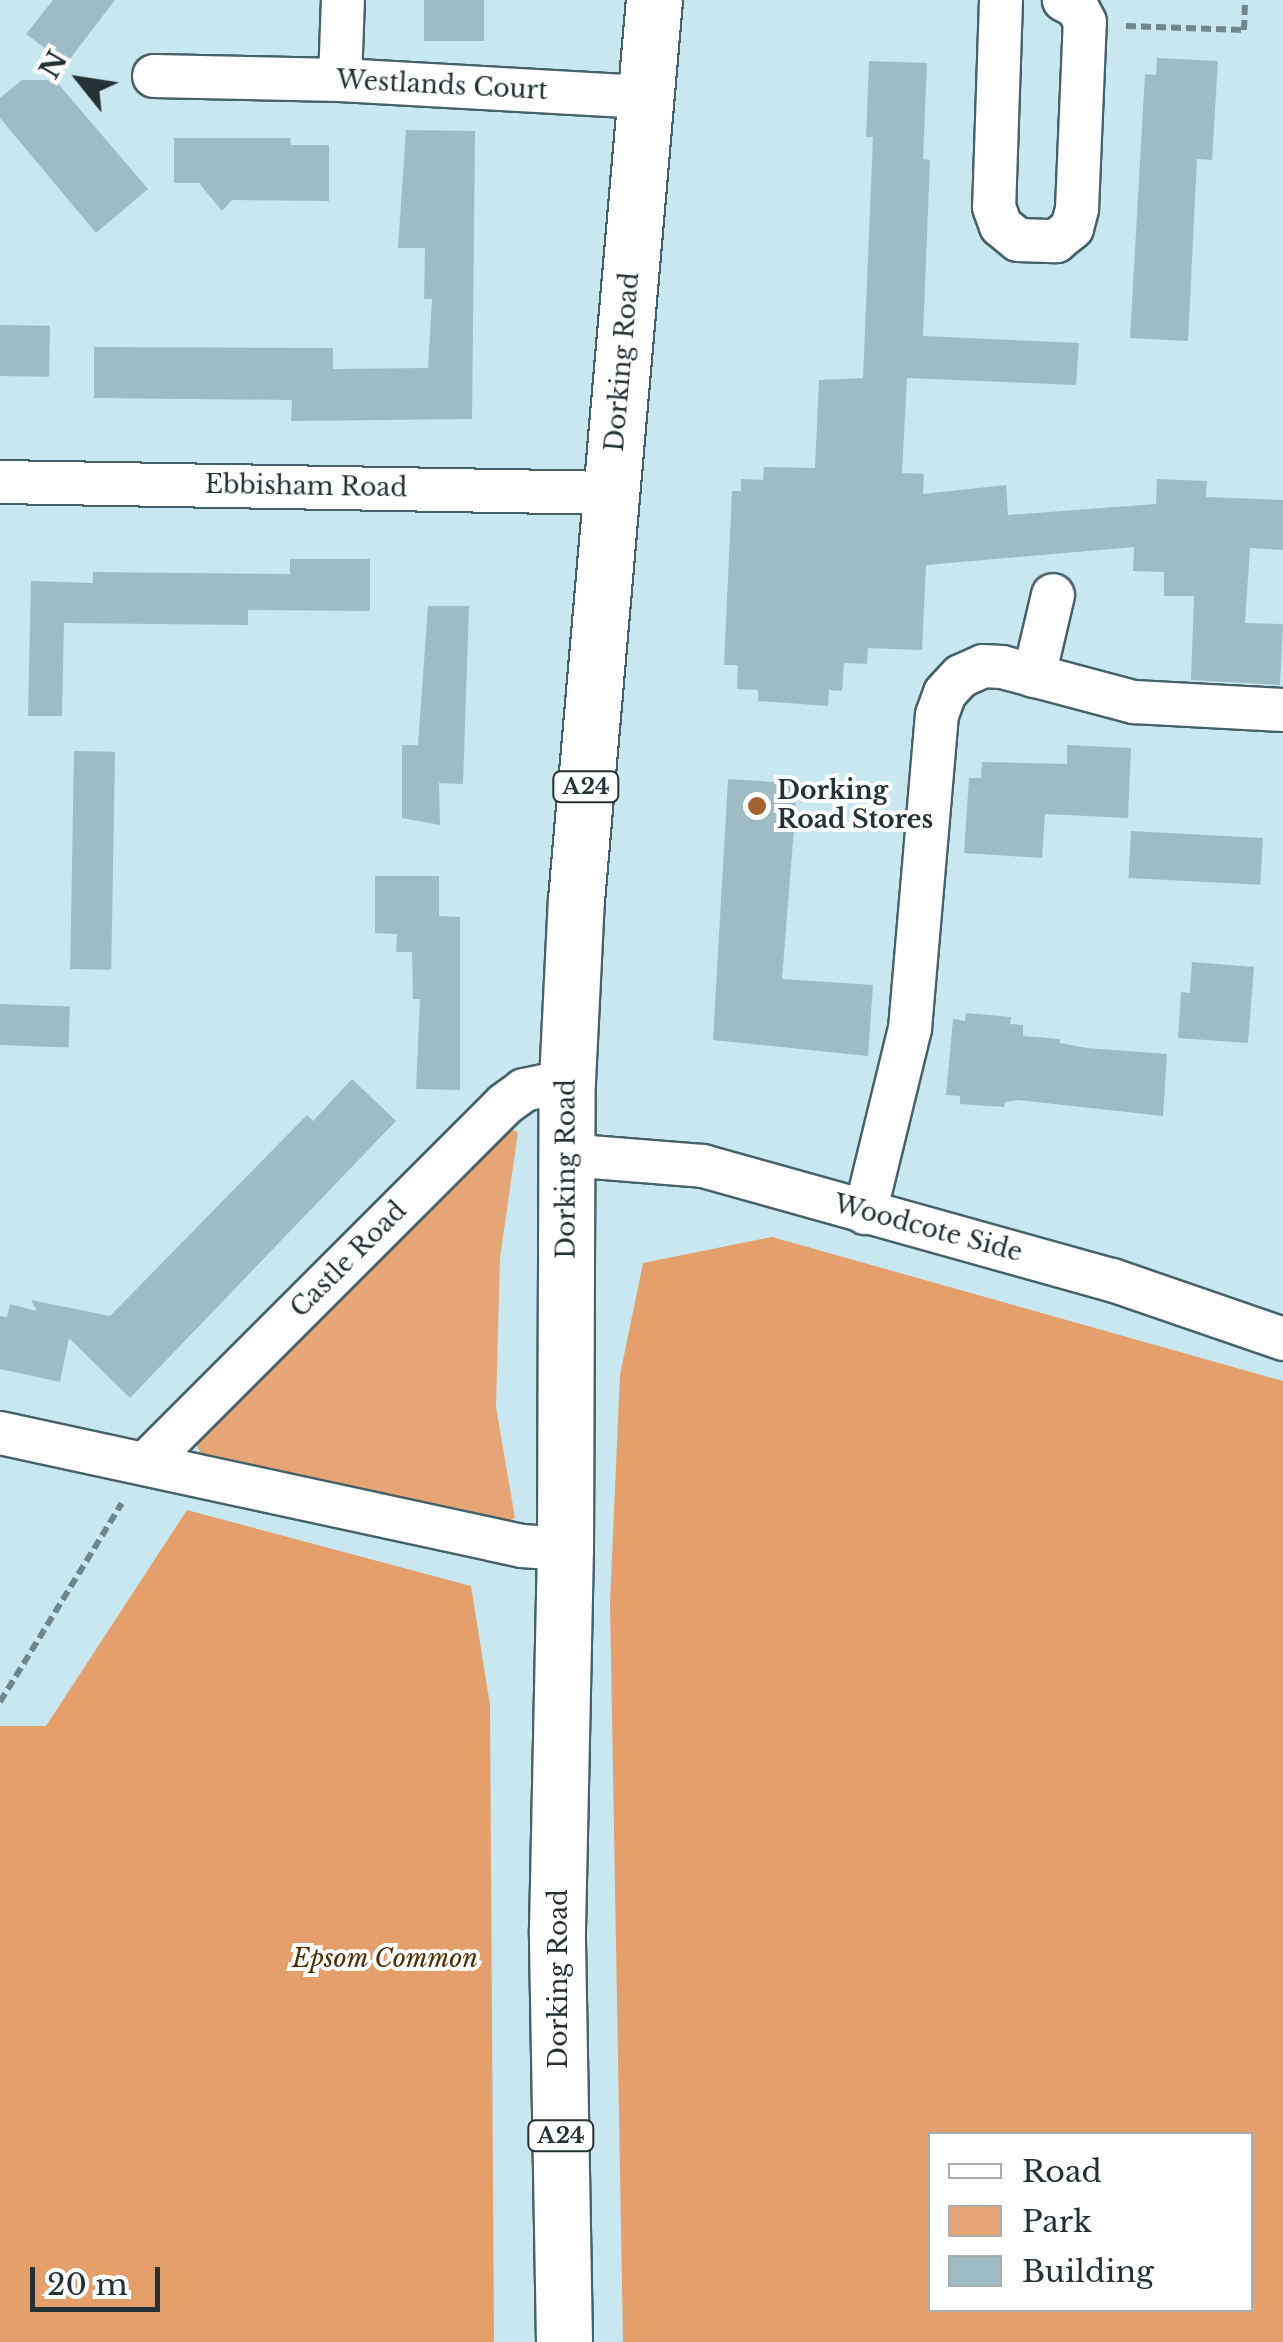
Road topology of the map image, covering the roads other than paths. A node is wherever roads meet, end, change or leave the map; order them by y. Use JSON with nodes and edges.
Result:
{"nodes":[{"id":1,"x":342,"y":0,"type":"edge"},
{"id":2,"x":654,"y":0,"type":"edge"},
{"id":3,"x":1001,"y":0,"type":"edge"},
{"id":4,"x":1074,"y":11,"type":"edge"},
{"id":5,"x":154,"y":76,"type":"dead end"},
{"id":6,"x":340,"y":80,"type":"junction"},
{"id":7,"x":645,"y":97,"type":"junction"},
{"id":8,"x":0,"y":482,"type":"edge"},
{"id":9,"x":612,"y":493,"type":"junction"},
{"id":10,"x":1053,"y":595,"type":"dead end"},
{"id":11,"x":1034,"y":676,"type":"junction"},
{"id":12,"x":1283,"y":710,"type":"edge"},
{"id":13,"x":567,"y":1082,"type":"junction"},
{"id":14,"x":566,"y":1155,"type":"junction"},
{"id":15,"x":865,"y":1212,"type":"junction"},
{"id":16,"x":1283,"y":1339,"type":"edge"},
{"id":17,"x":0,"y":1432,"type":"edge"},
{"id":18,"x":146,"y":1464,"type":"junction"},
{"id":19,"x":565,"y":1550,"type":"junction"},
{"id":20,"x":564,"y":2342,"type":"edge"}],
"edges":[{"from":1,"to":6,"type":"street"},
{"from":2,"to":7,"type":"highway","name":"Dorking Road","number":"A24"},
{"from":3,"to":4,"type":"street"},
{"from":5,"to":6,"type":"street","name":"Westlands Court"},
{"from":6,"to":7,"type":"street","name":"Westlands Court"},
{"from":7,"to":9,"type":"highway","name":"Dorking Road","number":"A24"},
{"from":8,"to":9,"type":"street","name":"Ebbisham Road"},
{"from":9,"to":13,"type":"highway","name":"Dorking Road","number":"A24"},
{"from":10,"to":11,"type":"street"},
{"from":11,"to":12,"type":"street"},
{"from":11,"to":15,"type":"street"},
{"from":13,"to":14,"type":"highway","name":"Dorking Road","number":"A24"},
{"from":13,"to":18,"type":"street","name":"Castle Road"},
{"from":14,"to":15,"type":"street","name":"Woodcote Side"},
{"from":14,"to":19,"type":"highway","name":"Dorking Road","number":"A24"},
{"from":15,"to":16,"type":"street","name":"Woodcote Side"},
{"from":17,"to":18,"type":"street"},
{"from":18,"to":19,"type":"street"},
{"from":19,"to":20,"type":"highway","name":"Dorking Road","number":"A24"}]}
